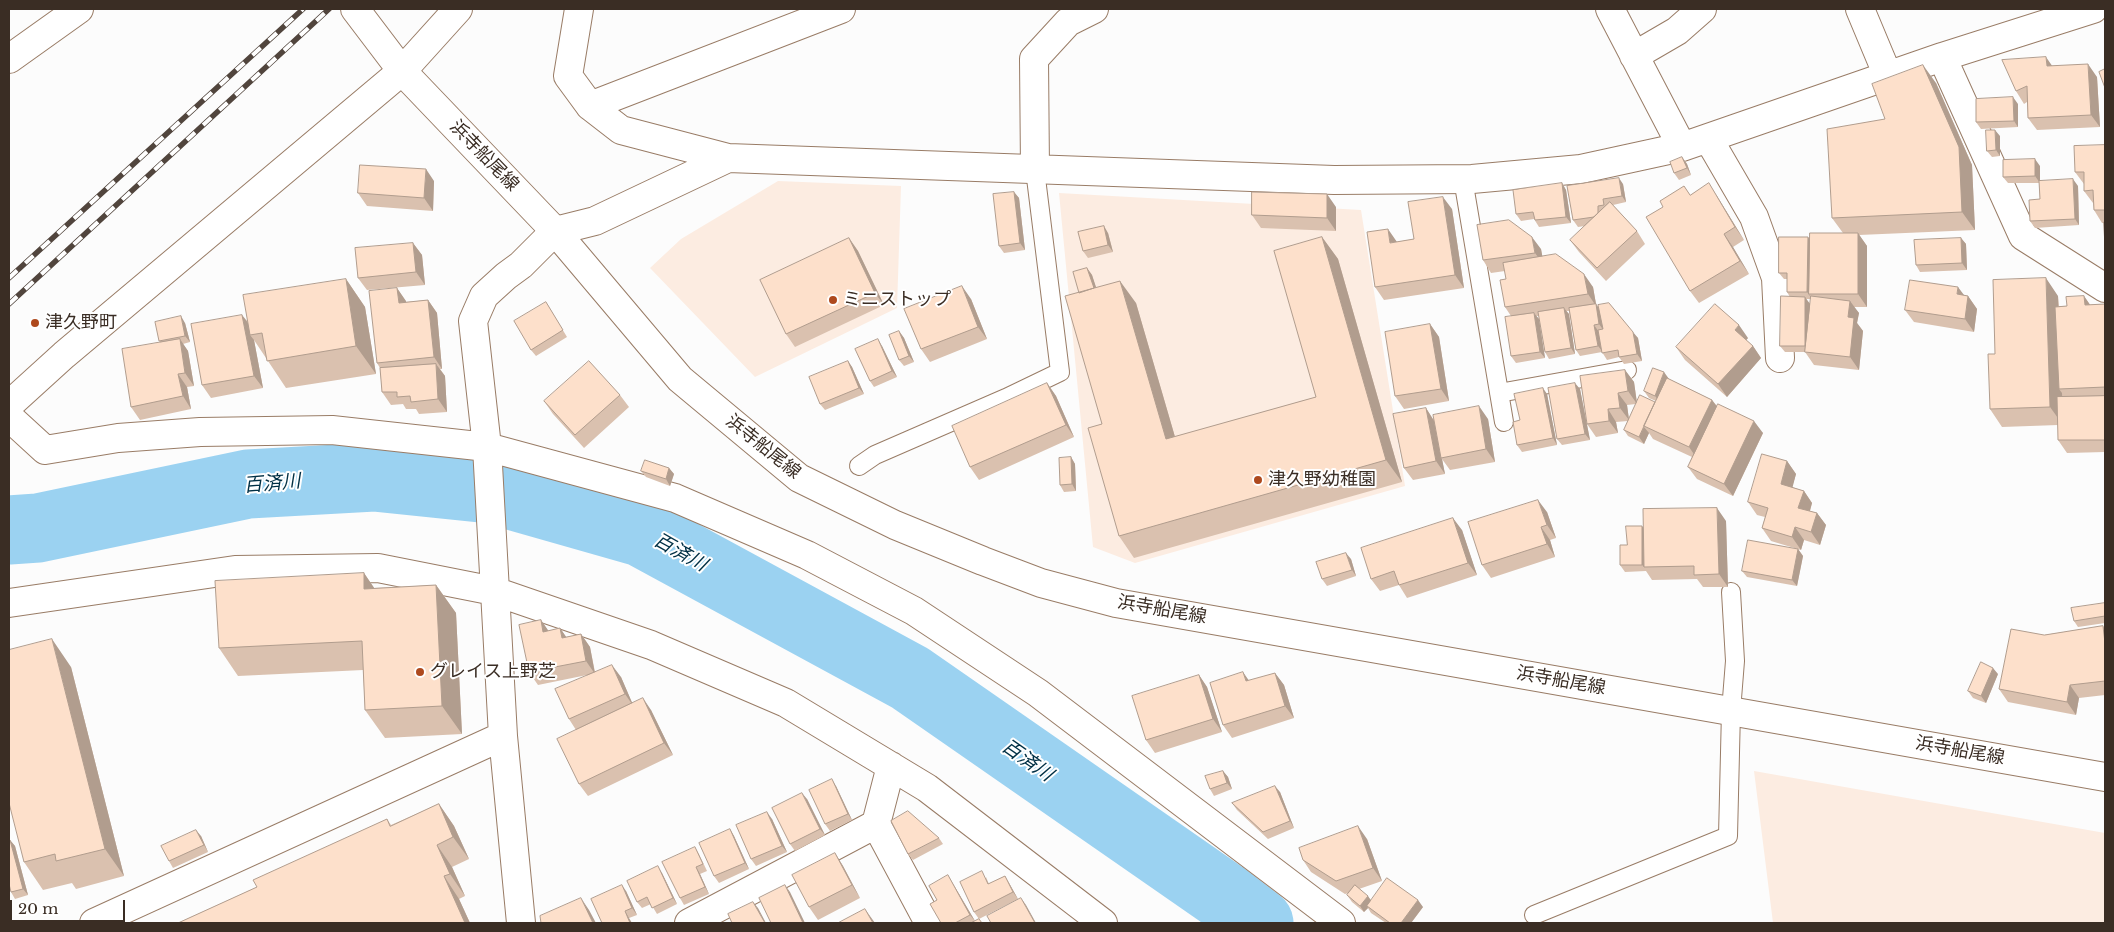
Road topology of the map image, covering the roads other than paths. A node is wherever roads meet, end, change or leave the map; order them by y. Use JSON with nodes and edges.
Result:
{"nodes":[{"id":1,"x":79,"y":9,"type":"edge"},
{"id":2,"x":355,"y":9,"type":"edge"},
{"id":3,"x":458,"y":9,"type":"edge"},
{"id":4,"x":579,"y":9,"type":"edge"},
{"id":5,"x":841,"y":9,"type":"edge"},
{"id":6,"x":1094,"y":9,"type":"edge"},
{"id":7,"x":1610,"y":9,"type":"edge"},
{"id":8,"x":1702,"y":9,"type":"edge"},
{"id":9,"x":1860,"y":9,"type":"edge"},
{"id":10,"x":2093,"y":9,"type":"edge"},
{"id":11,"x":1634,"y":56,"type":"junction"},
{"id":12,"x":1942,"y":57,"type":"junction"},
{"id":13,"x":9,"y":59,"type":"edge"},
{"id":14,"x":402,"y":71,"type":"junction"},
{"id":15,"x":1888,"y":76,"type":"junction"},
{"id":16,"x":590,"y":106,"type":"junction"},
{"id":17,"x":1708,"y":138,"type":"junction"},
{"id":18,"x":1682,"y":147,"type":"junction"},
{"id":19,"x":728,"y":158,"type":"junction"},
{"id":20,"x":1036,"y":170,"type":"junction"},
{"id":21,"x":1463,"y":179,"type":"junction"},
{"id":22,"x":555,"y":231,"type":"junction"},
{"id":23,"x":2105,"y":288,"type":"edge"},
{"id":24,"x":1780,"y":358,"type":"dead end"},
{"id":25,"x":1626,"y":370,"type":"edge"},
{"id":26,"x":1499,"y":393,"type":"junction"},
{"id":27,"x":9,"y":405,"type":"edge"},
{"id":28,"x":9,"y":417,"type":"edge"},
{"id":29,"x":1504,"y":422,"type":"dead end"},
{"id":30,"x":487,"y":456,"type":"junction"},
{"id":31,"x":859,"y":466,"type":"dead end"},
{"id":32,"x":494,"y":586,"type":"junction"},
{"id":33,"x":1731,"y":592,"type":"dead end"},
{"id":34,"x":9,"y":603,"type":"edge"},
{"id":35,"x":1731,"y":711,"type":"junction"},
{"id":36,"x":503,"y":736,"type":"junction"},
{"id":37,"x":891,"y":766,"type":"junction"},
{"id":38,"x":2105,"y":777,"type":"edge"},
{"id":39,"x":876,"y":824,"type":"junction"},
{"id":40,"x":1534,"y":915,"type":"dead end"},
{"id":41,"x":94,"y":923,"type":"edge"},
{"id":42,"x":520,"y":923,"type":"edge"},
{"id":43,"x":688,"y":923,"type":"edge"},
{"id":44,"x":929,"y":923,"type":"edge"},
{"id":45,"x":1103,"y":923,"type":"edge"},
{"id":46,"x":1341,"y":923,"type":"edge"}],
"edges":[{"from":1,"to":13,"type":"street"},
{"from":2,"to":14,"type":"street","name":"浜寺船尾線"},
{"from":3,"to":14,"type":"street"},
{"from":4,"to":16,"type":"street"},
{"from":5,"to":16,"type":"street"},
{"from":6,"to":20,"type":"street"},
{"from":7,"to":11,"type":"street"},
{"from":8,"to":11,"type":"street"},
{"from":9,"to":15,"type":"street"},
{"from":10,"to":12,"type":"street"},
{"from":11,"to":18,"type":"street"},
{"from":12,"to":15,"type":"street"},
{"from":12,"to":23,"type":"street"},
{"from":14,"to":22,"type":"street","name":"浜寺船尾線"},
{"from":14,"to":27,"type":"street"},
{"from":15,"to":17,"type":"street"},
{"from":16,"to":19,"type":"street"},
{"from":17,"to":18,"type":"street"},
{"from":17,"to":24,"type":"street"},
{"from":18,"to":21,"type":"street"},
{"from":19,"to":20,"type":"street"},
{"from":19,"to":22,"type":"street"},
{"from":20,"to":21,"type":"street"},
{"from":20,"to":31,"type":"lane"},
{"from":21,"to":26,"type":"lane"},
{"from":22,"to":30,"type":"street"},
{"from":22,"to":35,"type":"street","name":"浜寺船尾線"},
{"from":25,"to":26,"type":"lane"},
{"from":26,"to":29,"type":"lane"},
{"from":28,"to":30,"type":"street"},
{"from":30,"to":32,"type":"street"},
{"from":30,"to":46,"type":"street"},
{"from":32,"to":34,"type":"street"},
{"from":32,"to":36,"type":"street"},
{"from":32,"to":37,"type":"street"},
{"from":33,"to":35,"type":"lane"},
{"from":35,"to":38,"type":"street","name":"浜寺船尾線"},
{"from":35,"to":40,"type":"lane"},
{"from":36,"to":41,"type":"street"},
{"from":36,"to":42,"type":"street"},
{"from":37,"to":39,"type":"street"},
{"from":37,"to":45,"type":"street"},
{"from":39,"to":43,"type":"street"},
{"from":39,"to":44,"type":"street"}]}
